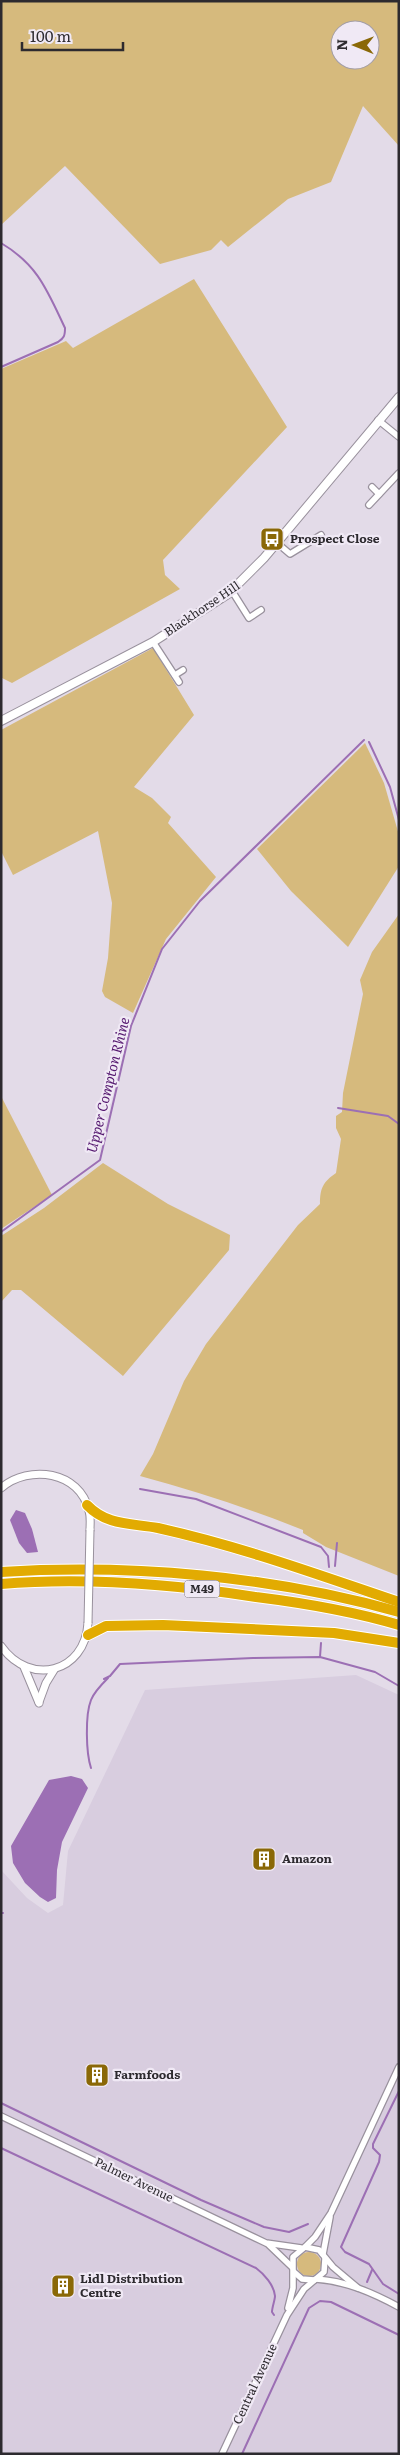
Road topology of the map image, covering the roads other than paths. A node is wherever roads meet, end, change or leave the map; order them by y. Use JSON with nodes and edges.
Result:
{"nodes":[{"id":1,"x":399,"y":397,"type":"edge"},
{"id":2,"x":378,"y":420,"type":"junction"},
{"id":3,"x":399,"y":438,"type":"edge"},
{"id":4,"x":399,"y":473,"type":"edge"},
{"id":5,"x":372,"y":487,"type":"dead end"},
{"id":6,"x":379,"y":494,"type":"junction"},
{"id":7,"x":369,"y":505,"type":"dead end"},
{"id":8,"x":321,"y":535,"type":"dead end"},
{"id":9,"x":276,"y":542,"type":"junction"},
{"id":10,"x":232,"y":591,"type":"junction"},
{"id":11,"x":262,"y":610,"type":"dead end"},
{"id":12,"x":153,"y":642,"type":"junction"},
{"id":13,"x":183,"y":670,"type":"dead end"},
{"id":14,"x":175,"y":675,"type":"junction"},
{"id":15,"x":179,"y":682,"type":"dead end"},
{"id":16,"x":1,"y":721,"type":"edge"},
{"id":17,"x":1,"y":1488,"type":"edge"},
{"id":18,"x":87,"y":1505,"type":"junction"},
{"id":19,"x":1,"y":1572,"type":"edge"},
{"id":20,"x":1,"y":1584,"type":"edge"},
{"id":21,"x":399,"y":1602,"type":"edge"},
{"id":22,"x":399,"y":1612,"type":"edge"},
{"id":23,"x":399,"y":1624,"type":"edge"},
{"id":24,"x":88,"y":1635,"type":"junction"},
{"id":25,"x":399,"y":1643,"type":"edge"},
{"id":26,"x":1,"y":1646,"type":"edge"},
{"id":27,"x":24,"y":1667,"type":"junction"},
{"id":28,"x":54,"y":1670,"type":"junction"},
{"id":29,"x":399,"y":2067,"type":"edge"},
{"id":30,"x":1,"y":2116,"type":"edge"},
{"id":31,"x":331,"y":2212,"type":"junction"},
{"id":32,"x":266,"y":2243,"type":"junction"},
{"id":33,"x":303,"y":2248,"type":"junction"},
{"id":34,"x":324,"y":2256,"type":"junction"},
{"id":35,"x":293,"y":2269,"type":"junction"},
{"id":36,"x":315,"y":2280,"type":"junction"},
{"id":37,"x":358,"y":2288,"type":"junction"},
{"id":38,"x":399,"y":2306,"type":"edge"},
{"id":39,"x":287,"y":2315,"type":"junction"},
{"id":40,"x":222,"y":2454,"type":"edge"}],
"edges":[{"from":1,"to":2,"type":"main road","name":"Blackhorse Hill"},
{"from":2,"to":3,"type":"street"},
{"from":2,"to":9,"type":"main road","name":"Blackhorse Hill"},
{"from":4,"to":6,"type":"street"},
{"from":5,"to":6,"type":"street"},
{"from":6,"to":7,"type":"street"},
{"from":8,"to":9,"type":"street"},
{"from":9,"to":10,"type":"main road","name":"Blackhorse Hill"},
{"from":10,"to":11,"type":"street"},
{"from":10,"to":12,"type":"main road","name":"Blackhorse Hill"},
{"from":12,"to":14,"type":"street"},
{"from":12,"to":16,"type":"main road","name":"Blackhorse Hill"},
{"from":13,"to":14,"type":"street"},
{"from":14,"to":15,"type":"street"},
{"from":17,"to":18,"type":"street"},
{"from":18,"to":21,"type":"highway"},
{"from":18,"to":24,"type":"street","bridge":true},
{"from":19,"to":22,"type":"highway","number":"M49"},
{"from":20,"to":23,"type":"highway","number":"M49"},
{"from":24,"to":25,"type":"highway"},
{"from":24,"to":28,"type":"street"},
{"from":26,"to":27,"type":"street"},
{"from":27,"to":28,"type":"street"},
{"from":27,"to":28,"type":"street"},
{"from":29,"to":31,"type":"street"},
{"from":30,"to":32,"type":"street","name":"Palmer Avenue"},
{"from":31,"to":33,"type":"street"},
{"from":31,"to":34,"type":"street"},
{"from":32,"to":33,"type":"street"},
{"from":32,"to":35,"type":"street"},
{"from":33,"to":34,"type":"street"},
{"from":33,"to":35,"type":"street"},
{"from":34,"to":36,"type":"street"},
{"from":34,"to":37,"type":"street"},
{"from":35,"to":36,"type":"street"},
{"from":35,"to":39,"type":"street"},
{"from":36,"to":37,"type":"street"},
{"from":36,"to":39,"type":"street"},
{"from":37,"to":38,"type":"street"},
{"from":39,"to":40,"type":"street","name":"Central Avenue"}]}
